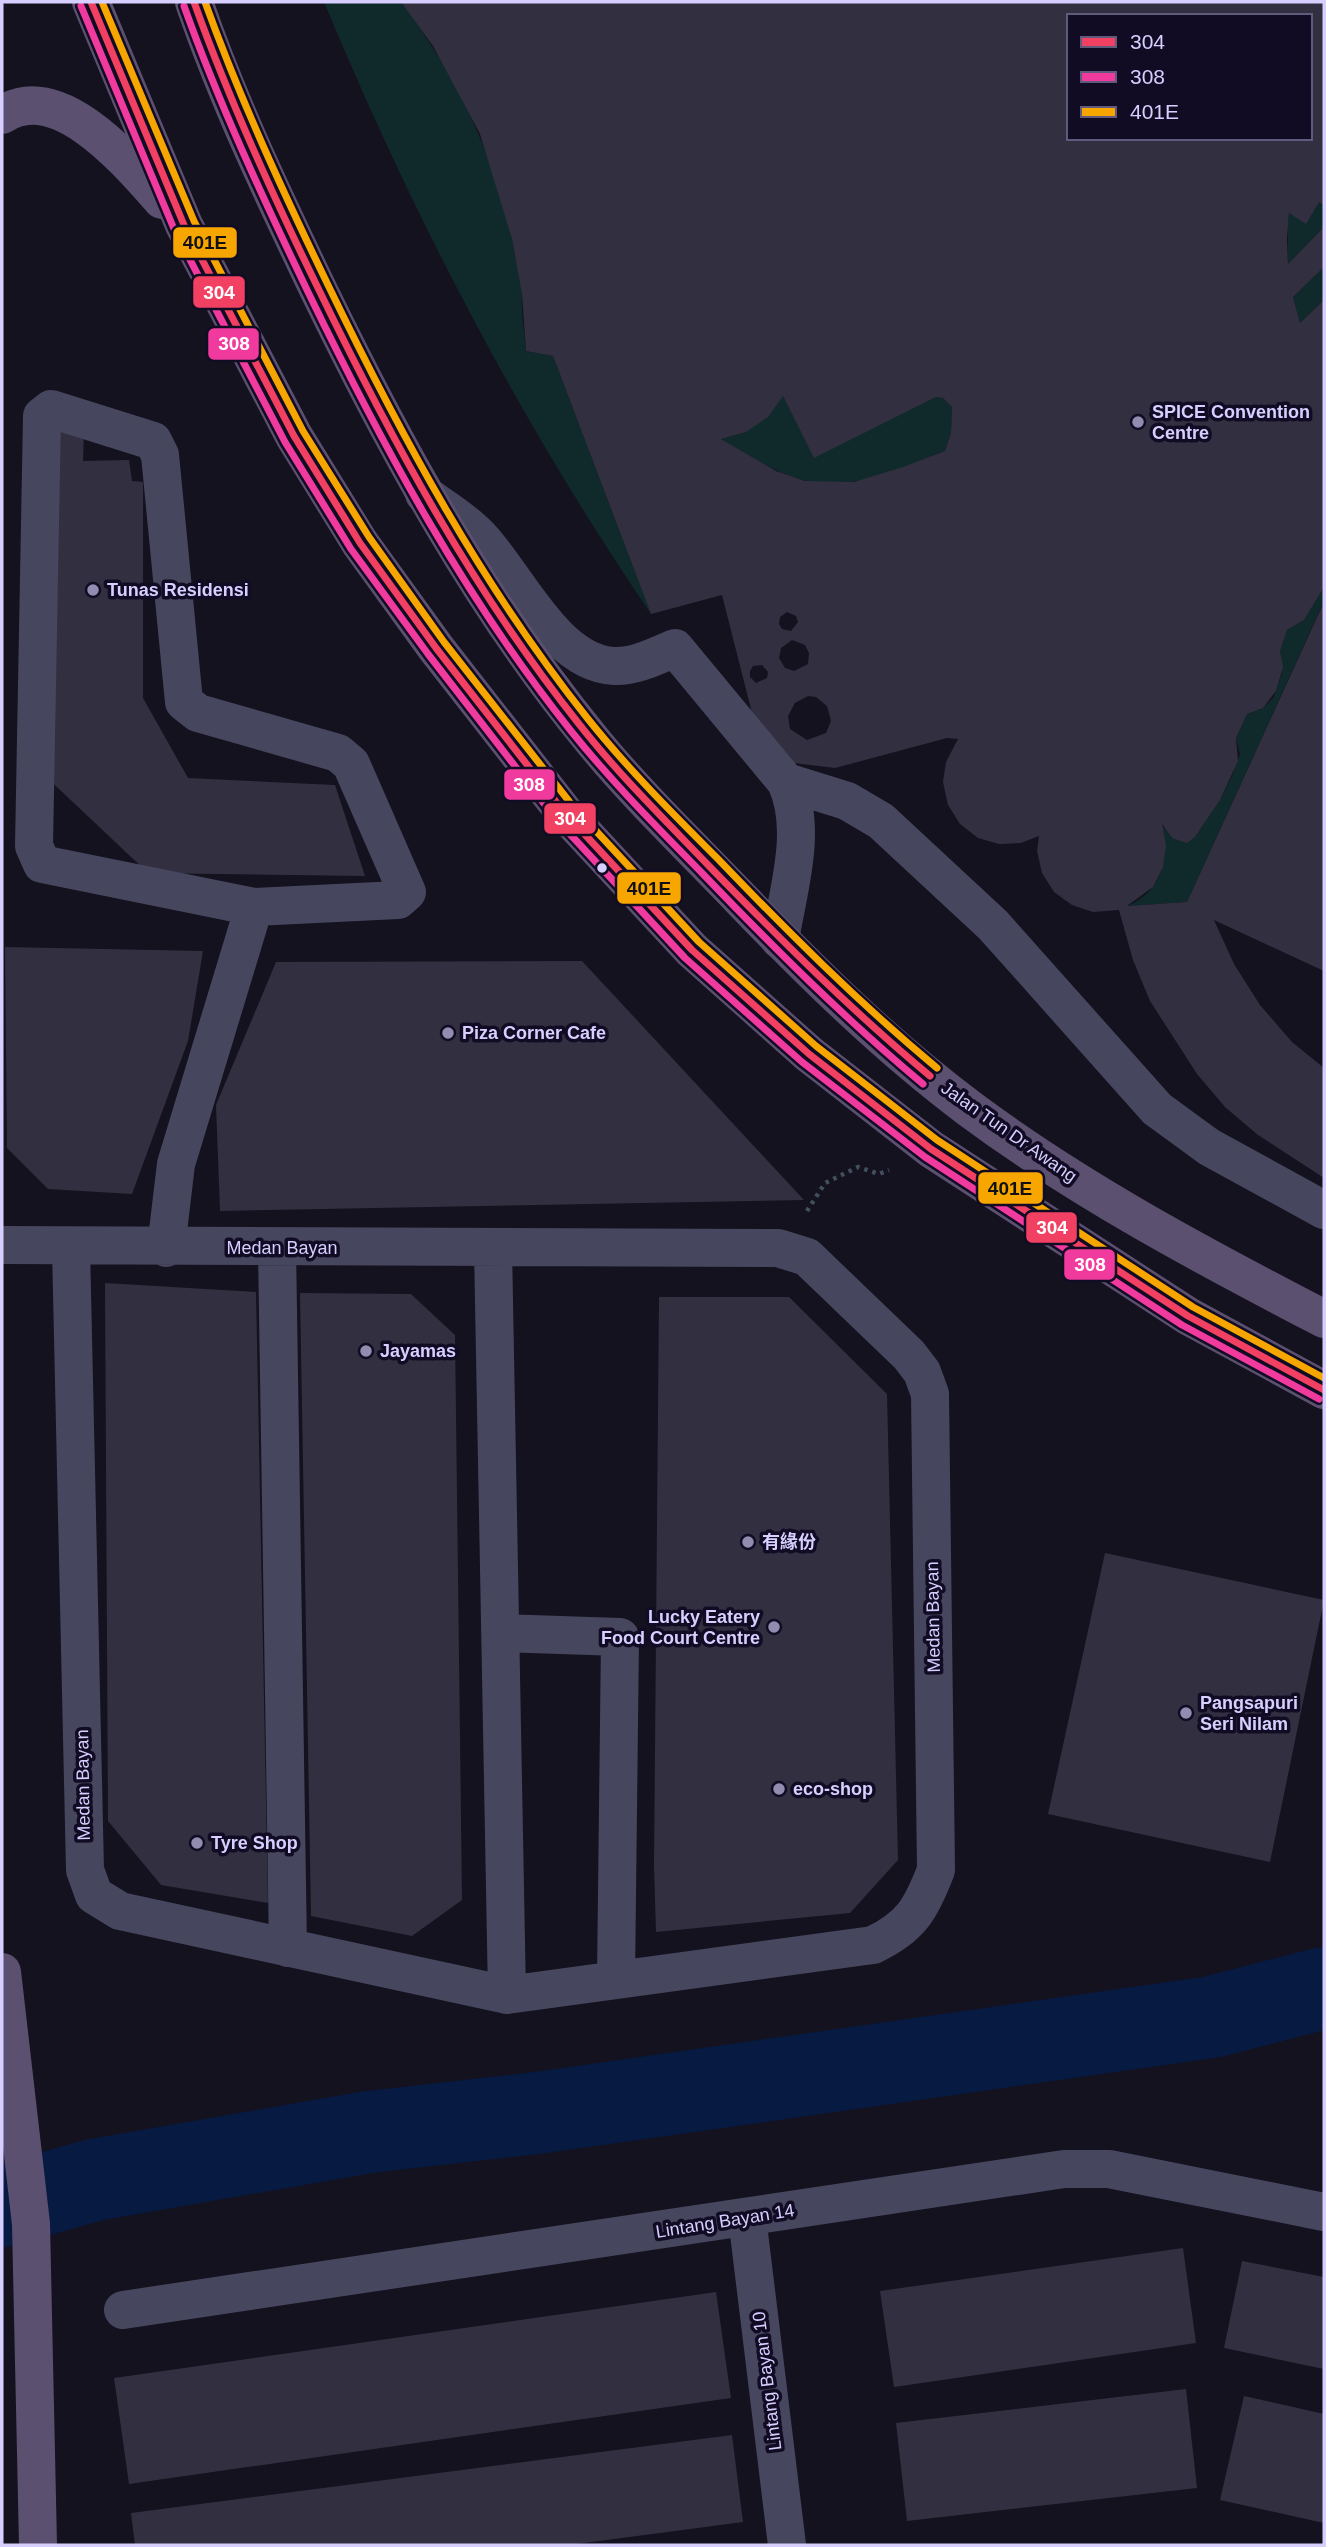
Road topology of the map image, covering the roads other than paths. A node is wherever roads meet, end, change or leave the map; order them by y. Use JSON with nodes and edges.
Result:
{"nodes":[{"id":1,"x":91,"y":2,"type":"edge"},
{"id":2,"x":194,"y":2,"type":"edge"},
{"id":3,"x":2,"y":115,"type":"edge"},
{"id":4,"x":184,"y":225,"type":"junction"},
{"id":5,"x":424,"y":495,"type":"junction"},
{"id":6,"x":786,"y":782,"type":"junction"},
{"id":7,"x":254,"y":907,"type":"junction"},
{"id":8,"x":780,"y":940,"type":"junction"},
{"id":9,"x":1324,"y":1210,"type":"edge"},
{"id":10,"x":2,"y":1245,"type":"edge"},
{"id":11,"x":71,"y":1248,"type":"junction"},
{"id":12,"x":166,"y":1248,"type":"junction"},
{"id":13,"x":277,"y":1248,"type":"junction"},
{"id":14,"x":493,"y":1248,"type":"junction"},
{"id":15,"x":1324,"y":1319,"type":"edge"},
{"id":16,"x":1324,"y":1390,"type":"edge"},
{"id":17,"x":500,"y":1633,"type":"junction"},
{"id":18,"x":288,"y":1948,"type":"junction"},
{"id":19,"x":2,"y":1972,"type":"edge"},
{"id":20,"x":616,"y":1980,"type":"junction"},
{"id":21,"x":508,"y":1995,"type":"junction"},
{"id":22,"x":1324,"y":2212,"type":"edge"},
{"id":23,"x":747,"y":2217,"type":"junction"},
{"id":24,"x":123,"y":2310,"type":"dead end"},
{"id":25,"x":37,"y":2545,"type":"edge"},
{"id":26,"x":787,"y":2545,"type":"edge"}],
"edges":[{"from":1,"to":4,"type":"main road"},
{"from":2,"to":5,"type":"main road","name":"Jalan Tun Dr Awang"},
{"from":3,"to":4,"type":"main road"},
{"from":4,"to":16,"type":"main road"},
{"from":5,"to":6,"type":"street"},
{"from":5,"to":8,"type":"main road","name":"Jalan Tun Dr Awang"},
{"from":6,"to":8,"type":"street"},
{"from":6,"to":9,"type":"street"},
{"from":7,"to":7,"type":"street"},
{"from":7,"to":12,"type":"street"},
{"from":8,"to":15,"type":"main road","name":"Jalan Tun Dr Awang"},
{"from":10,"to":11,"type":"street","name":"Medan Bayan"},
{"from":11,"to":12,"type":"street","name":"Medan Bayan"},
{"from":11,"to":18,"type":"street","name":"Medan Bayan"},
{"from":12,"to":13,"type":"street","name":"Medan Bayan"},
{"from":13,"to":14,"type":"street","name":"Medan Bayan"},
{"from":13,"to":18,"type":"street"},
{"from":14,"to":17,"type":"street"},
{"from":14,"to":20,"type":"street","name":"Medan Bayan"},
{"from":17,"to":20,"type":"street"},
{"from":17,"to":21,"type":"street"},
{"from":18,"to":21,"type":"street","name":"Medan Bayan"},
{"from":19,"to":25,"type":"main road"},
{"from":20,"to":21,"type":"street","name":"Medan Bayan"},
{"from":22,"to":23,"type":"street","name":"Lintang Bayan 14"},
{"from":23,"to":24,"type":"street","name":"Lintang Bayan 14"},
{"from":23,"to":26,"type":"street","name":"Lintang Bayan 10"}]}
